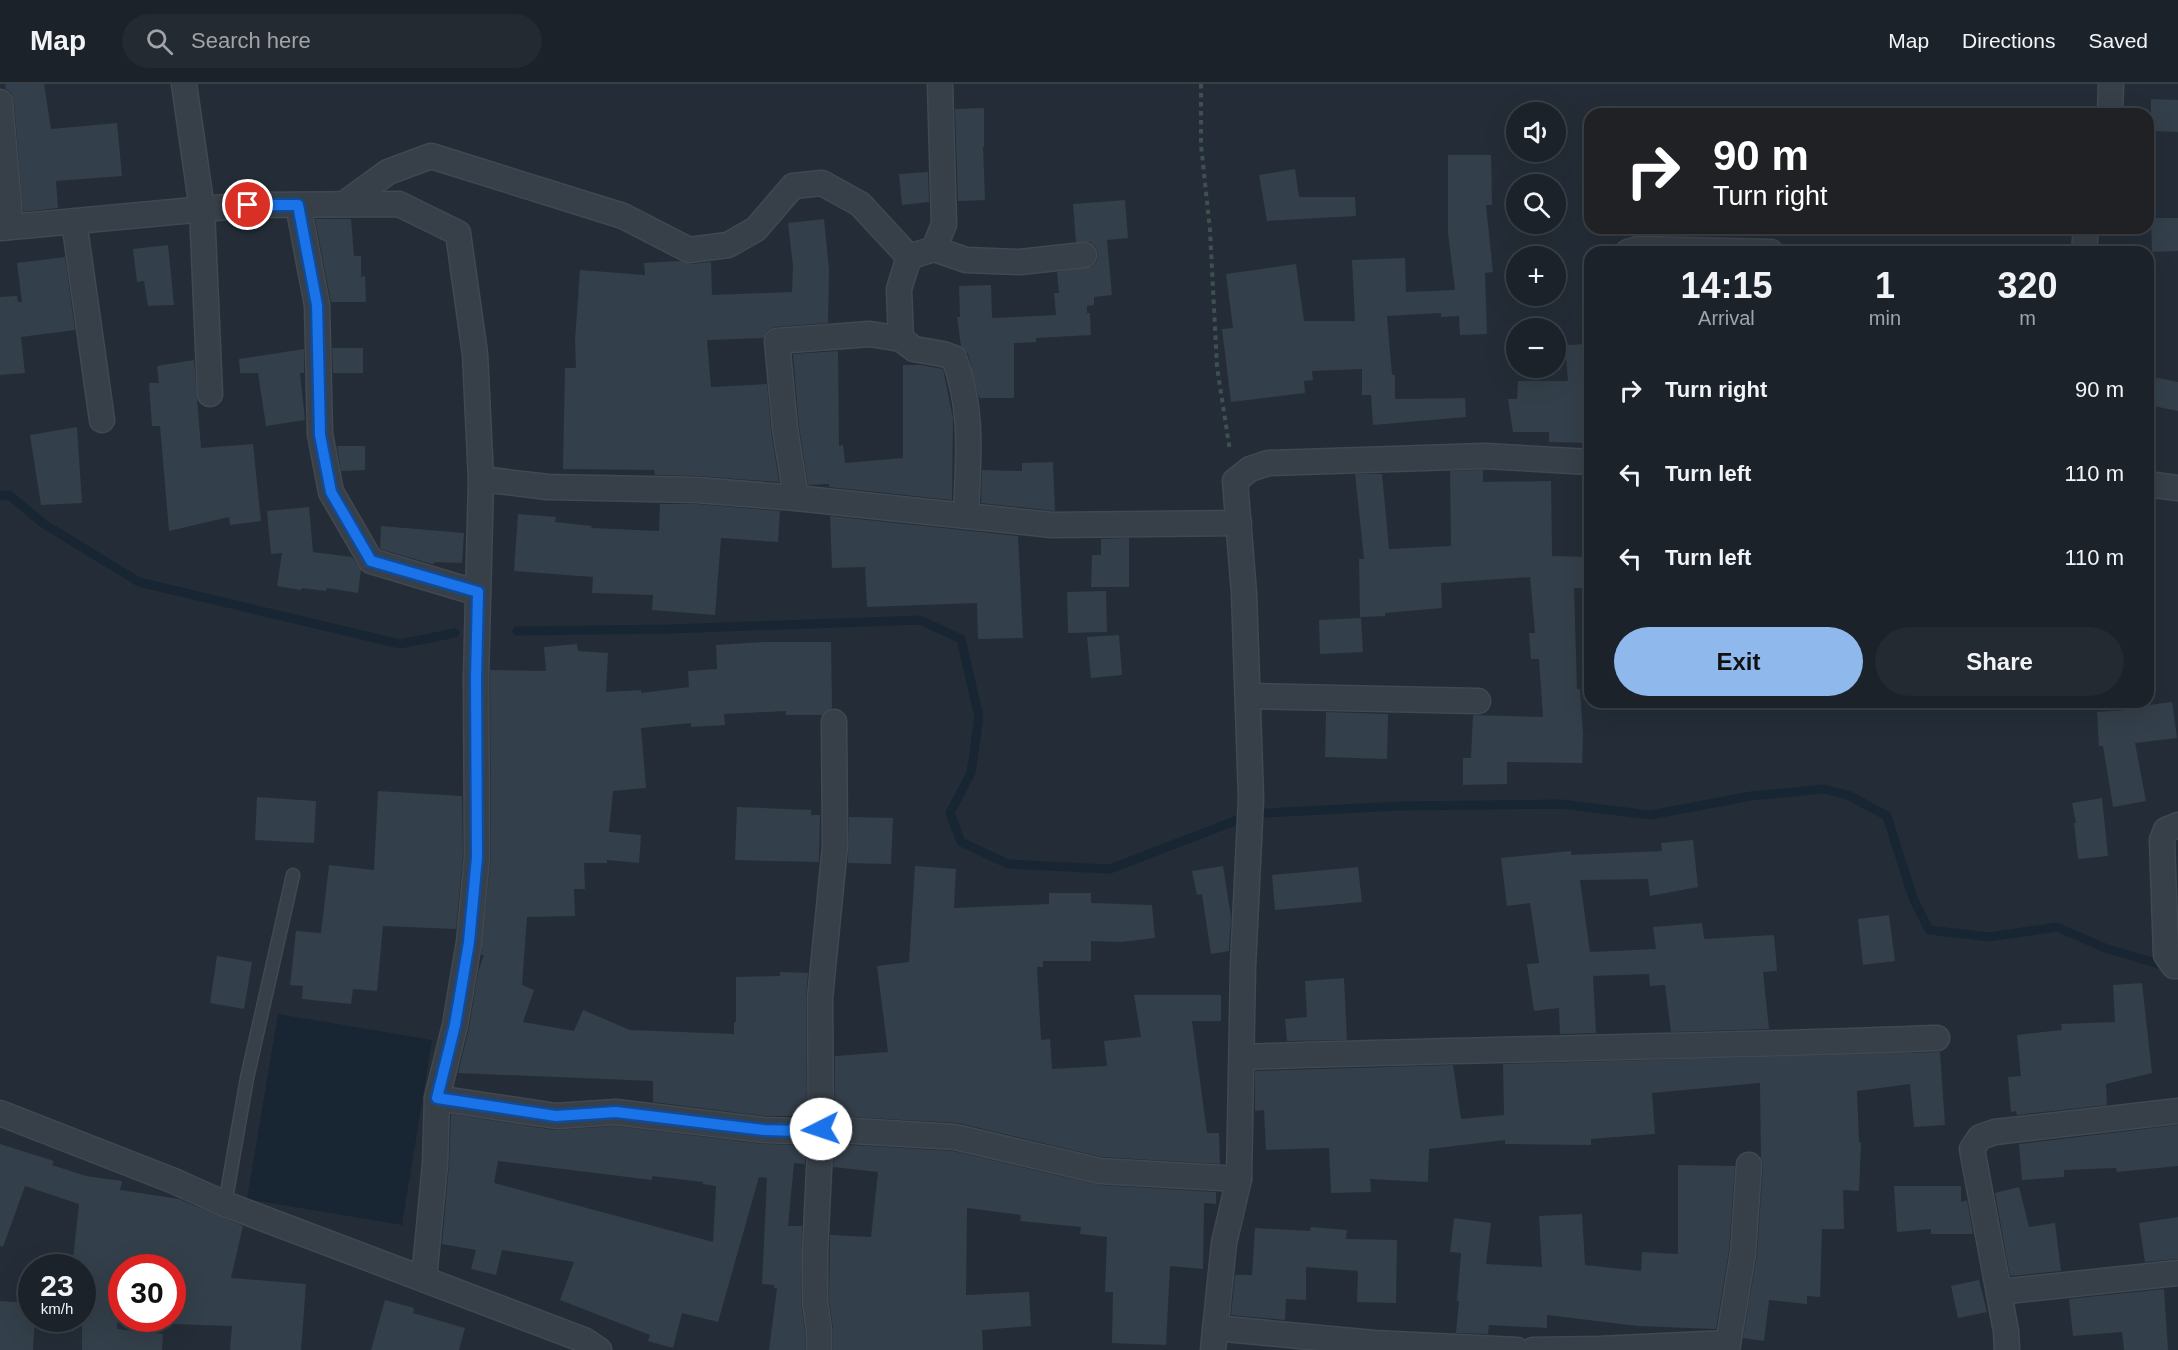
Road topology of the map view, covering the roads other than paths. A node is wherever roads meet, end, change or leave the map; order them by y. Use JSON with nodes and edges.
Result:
{"nodes":[{"id":1,"x":184,"y":84,"type":"edge"},
{"id":2,"x":940,"y":84,"type":"edge"},
{"id":3,"x":2111,"y":84,"type":"edge"},
{"id":4,"x":0,"y":102,"type":"edge"},
{"id":5,"x":2110,"y":108,"type":"edge"},
{"id":6,"x":344,"y":204,"type":"junction"},
{"id":7,"x":298,"y":205,"type":"junction"},
{"id":8,"x":202,"y":209,"type":"junction"},
{"id":9,"x":74,"y":221,"type":"junction"},
{"id":10,"x":4,"y":228,"type":"edge"},
{"id":11,"x":934,"y":249,"type":"junction"},
{"id":12,"x":1084,"y":255,"type":"dead end"},
{"id":13,"x":909,"y":257,"type":"junction"},
{"id":14,"x":901,"y":339,"type":"junction"},
{"id":15,"x":210,"y":394,"type":"dead end"},
{"id":16,"x":102,"y":420,"type":"dead end"},
{"id":17,"x":1584,"y":462,"type":"edge"},
{"id":18,"x":481,"y":479,"type":"junction"},
{"id":19,"x":2154,"y":485,"type":"edge"},
{"id":20,"x":2178,"y":488,"type":"edge"},
{"id":21,"x":796,"y":498,"type":"junction"},
{"id":22,"x":966,"y":514,"type":"junction"},
{"id":23,"x":1239,"y":523,"type":"junction"},
{"id":24,"x":478,"y":592,"type":"junction"},
{"id":25,"x":1248,"y":696,"type":"junction"},
{"id":26,"x":1478,"y":701,"type":"dead end"},
{"id":27,"x":834,"y":722,"type":"dead end"},
{"id":28,"x":2178,"y":825,"type":"edge"},
{"id":29,"x":293,"y":875,"type":"dead end"},
{"id":30,"x":2178,"y":966,"type":"edge"},
{"id":31,"x":1937,"y":1038,"type":"dead end"},
{"id":32,"x":1243,"y":1057,"type":"junction"},
{"id":33,"x":437,"y":1098,"type":"junction"},
{"id":34,"x":2178,"y":1111,"type":"edge"},
{"id":35,"x":0,"y":1113,"type":"edge"},
{"id":36,"x":821,"y":1129,"type":"junction"},
{"id":37,"x":1749,"y":1165,"type":"dead end"},
{"id":38,"x":1239,"y":1179,"type":"junction"},
{"id":39,"x":225,"y":1204,"type":"junction"},
{"id":40,"x":2178,"y":1273,"type":"edge"},
{"id":41,"x":424,"y":1279,"type":"junction"},
{"id":42,"x":1999,"y":1292,"type":"junction"},
{"id":43,"x":1214,"y":1339,"type":"edge"},
{"id":44,"x":1728,"y":1346,"type":"edge"},
{"id":45,"x":1429,"y":1348,"type":"edge"},
{"id":46,"x":599,"y":1350,"type":"edge"},
{"id":47,"x":819,"y":1350,"type":"edge"},
{"id":48,"x":1517,"y":1350,"type":"edge"},
{"id":49,"x":1533,"y":1350,"type":"edge"},
{"id":50,"x":2007,"y":1350,"type":"edge"}],
"edges":[{"from":1,"to":8,"type":"street"},
{"from":2,"to":11,"type":"street"},
{"from":3,"to":5,"type":"street"},
{"from":4,"to":10,"type":"street"},
{"from":6,"to":7,"type":"street"},
{"from":6,"to":13,"type":"street"},
{"from":6,"to":18,"type":"street"},
{"from":7,"to":8,"type":"street"},
{"from":7,"to":24,"type":"street"},
{"from":8,"to":9,"type":"street"},
{"from":8,"to":15,"type":"street"},
{"from":9,"to":10,"type":"street"},
{"from":9,"to":16,"type":"street"},
{"from":11,"to":12,"type":"street"},
{"from":11,"to":13,"type":"street"},
{"from":13,"to":14,"type":"street"},
{"from":14,"to":21,"type":"street"},
{"from":14,"to":22,"type":"street"},
{"from":17,"to":23,"type":"street"},
{"from":18,"to":21,"type":"street"},
{"from":18,"to":24,"type":"street"},
{"from":19,"to":20,"type":"street"},
{"from":21,"to":22,"type":"street"},
{"from":22,"to":23,"type":"street"},
{"from":23,"to":25,"type":"street"},
{"from":24,"to":33,"type":"street"},
{"from":25,"to":26,"type":"street"},
{"from":25,"to":32,"type":"street"},
{"from":27,"to":36,"type":"street"},
{"from":28,"to":30,"type":"street"},
{"from":29,"to":39,"type":"lane"},
{"from":31,"to":32,"type":"street"},
{"from":32,"to":38,"type":"street"},
{"from":33,"to":36,"type":"street"},
{"from":33,"to":41,"type":"street"},
{"from":34,"to":42,"type":"street"},
{"from":35,"to":39,"type":"street"},
{"from":36,"to":38,"type":"street"},
{"from":36,"to":47,"type":"street"},
{"from":37,"to":44,"type":"street"},
{"from":38,"to":43,"type":"street"},
{"from":39,"to":41,"type":"street"},
{"from":40,"to":42,"type":"street"},
{"from":41,"to":46,"type":"street"},
{"from":42,"to":50,"type":"street"},
{"from":43,"to":45,"type":"street"},
{"from":44,"to":49,"type":"street"},
{"from":45,"to":48,"type":"street"}]}
